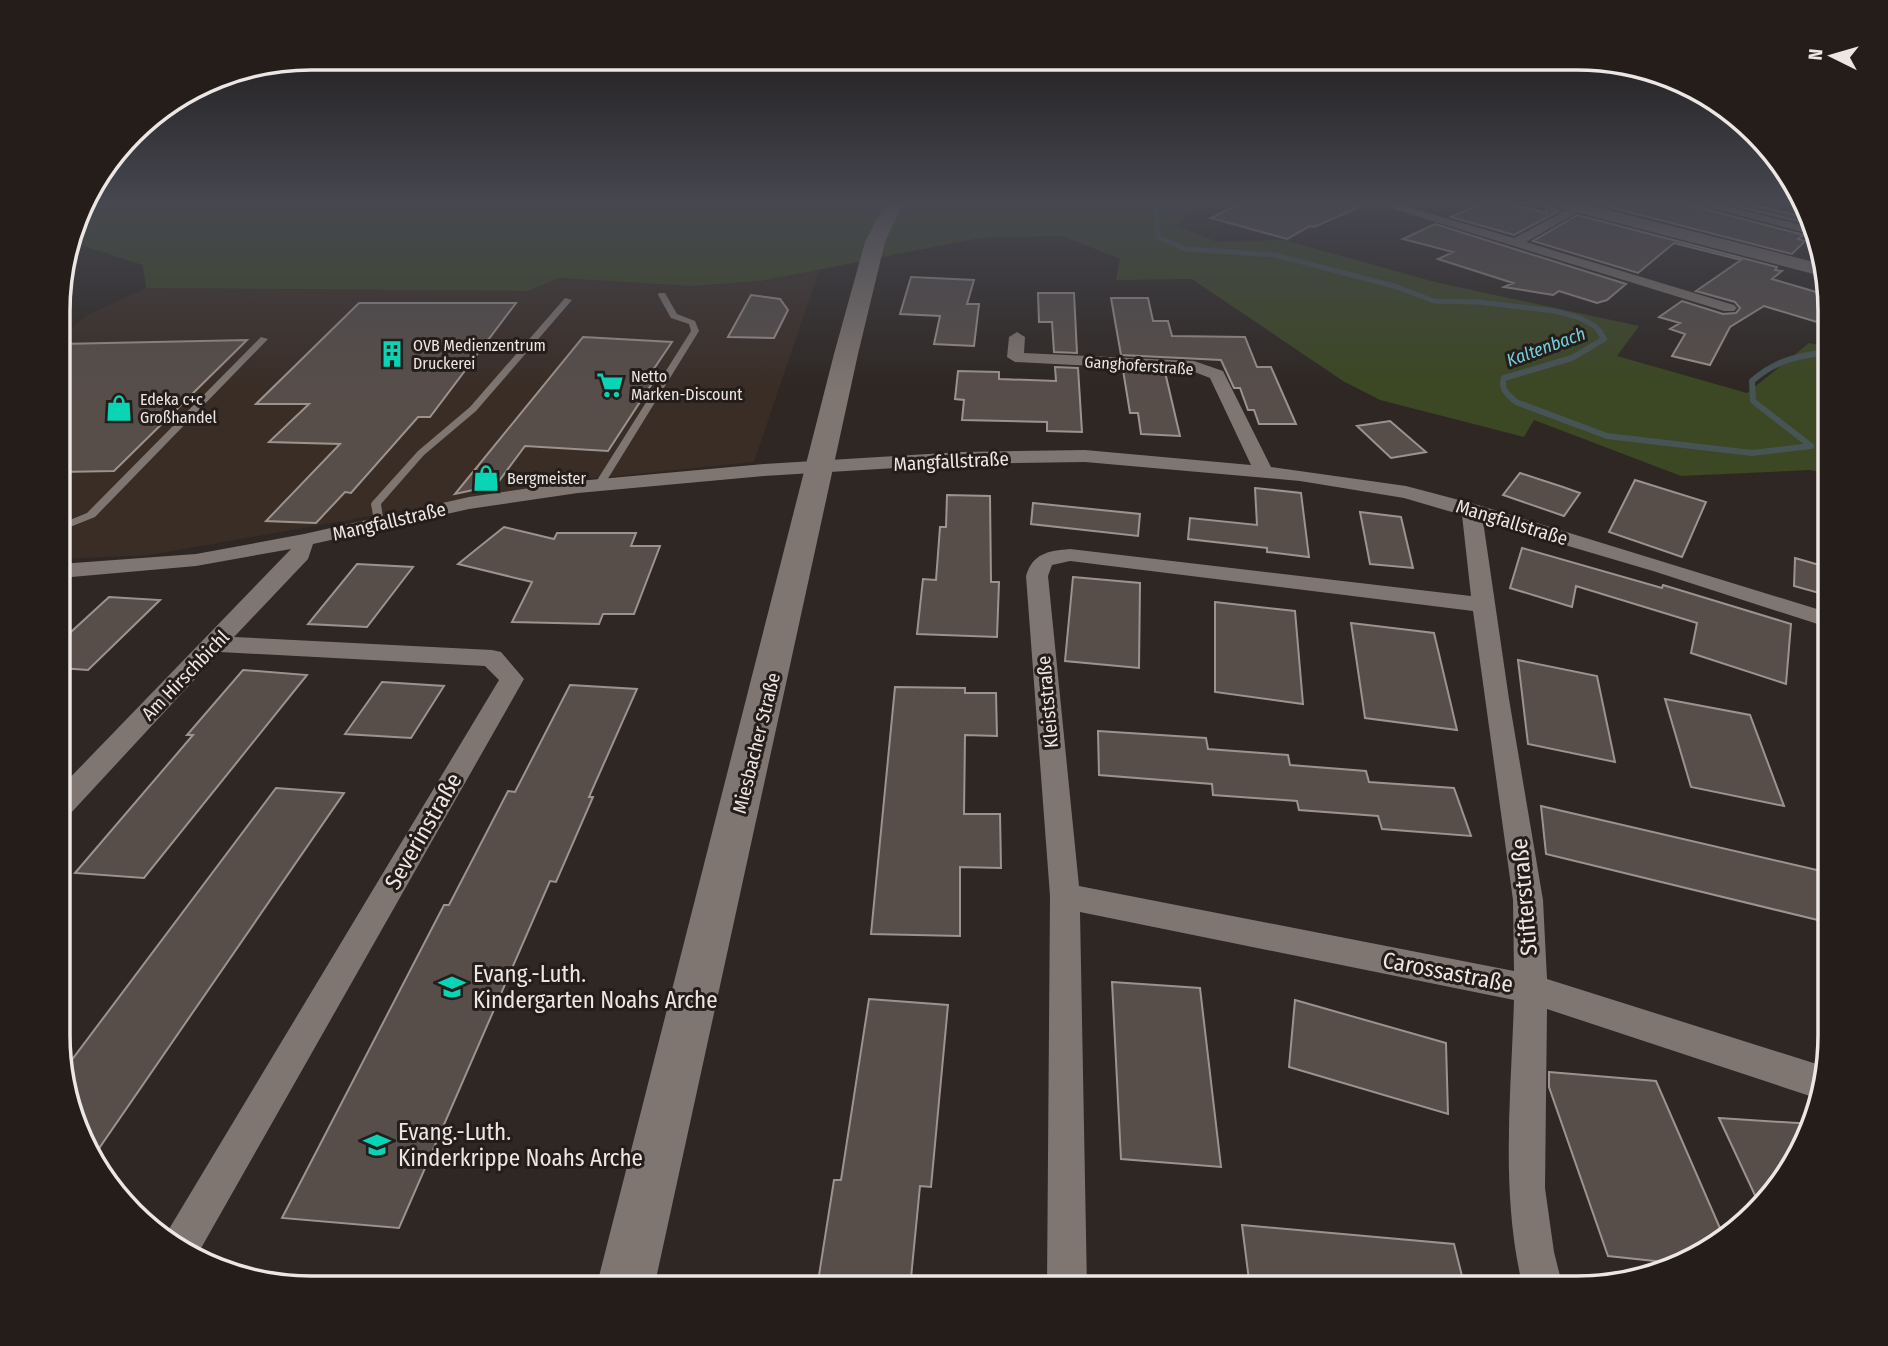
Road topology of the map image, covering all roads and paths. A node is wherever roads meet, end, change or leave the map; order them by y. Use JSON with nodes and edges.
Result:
{"nodes":[{"id":1,"x":870,"y":264,"type":"edge"},
{"id":2,"x":1585,"y":264,"type":"edge"},
{"id":3,"x":662,"y":295,"type":"dead end"},
{"id":4,"x":568,"y":300,"type":"dead end"},
{"id":5,"x":1729,"y":307,"type":"dead end"},
{"id":6,"x":1017,"y":337,"type":"dead end"},
{"id":7,"x":264,"y":339,"type":"dead end"},
{"id":8,"x":821,"y":467,"type":"junction"},
{"id":9,"x":1264,"y":471,"type":"junction"},
{"id":10,"x":599,"y":485,"type":"junction"},
{"id":11,"x":1471,"y":509,"type":"junction"},
{"id":12,"x":70,"y":524,"type":"edge"},
{"id":13,"x":379,"y":524,"type":"junction"},
{"id":14,"x":304,"y":540,"type":"junction"},
{"id":15,"x":70,"y":570,"type":"edge"},
{"id":16,"x":1483,"y":605,"type":"junction"},
{"id":17,"x":1817,"y":617,"type":"edge"},
{"id":18,"x":214,"y":644,"type":"junction"},
{"id":19,"x":71,"y":795,"type":"edge"},
{"id":20,"x":1065,"y":896,"type":"junction"},
{"id":21,"x":1531,"y":989,"type":"junction"},
{"id":22,"x":1813,"y":1080,"type":"edge"},
{"id":23,"x":184,"y":1239,"type":"edge"},
{"id":24,"x":628,"y":1275,"type":"edge"},
{"id":25,"x":1067,"y":1276,"type":"edge"},
{"id":26,"x":1540,"y":1276,"type":"edge"}],
"edges":[{"from":1,"to":8,"type":"main road","name":"Miesbacher Straße"},
{"from":2,"to":5,"type":"street"},
{"from":3,"to":10,"type":"lane"},
{"from":4,"to":13,"type":"lane"},
{"from":6,"to":9,"type":"street","name":"Ganghoferstraße"},
{"from":7,"to":12,"type":"lane"},
{"from":8,"to":9,"type":"street","name":"Mangfallstraße"},
{"from":8,"to":10,"type":"street","name":"Mangfallstraße"},
{"from":8,"to":24,"type":"main road","name":"Miesbacher Straße"},
{"from":9,"to":11,"type":"street","name":"Mangfallstraße"},
{"from":10,"to":13,"type":"street","name":"Mangfallstraße"},
{"from":11,"to":16,"type":"street","name":"Stifterstraße"},
{"from":11,"to":17,"type":"street","name":"Mangfallstraße"},
{"from":13,"to":14,"type":"street","name":"Mangfallstraße"},
{"from":14,"to":15,"type":"street","name":"Mangfallstraße"},
{"from":14,"to":18,"type":"street","name":"Am Hirschbichl"},
{"from":16,"to":20,"type":"street","name":"Kleiststraße"},
{"from":16,"to":21,"type":"street","name":"Stifterstraße"},
{"from":18,"to":19,"type":"street","name":"Am Hirschbichl"},
{"from":18,"to":23,"type":"street","name":"Severinstraße"},
{"from":20,"to":21,"type":"street","name":"Carossastraße"},
{"from":20,"to":25,"type":"street","name":"Kleiststraße"},
{"from":21,"to":22,"type":"street","name":"Carossastraße"},
{"from":21,"to":26,"type":"street","name":"Stifterstraße"}]}
